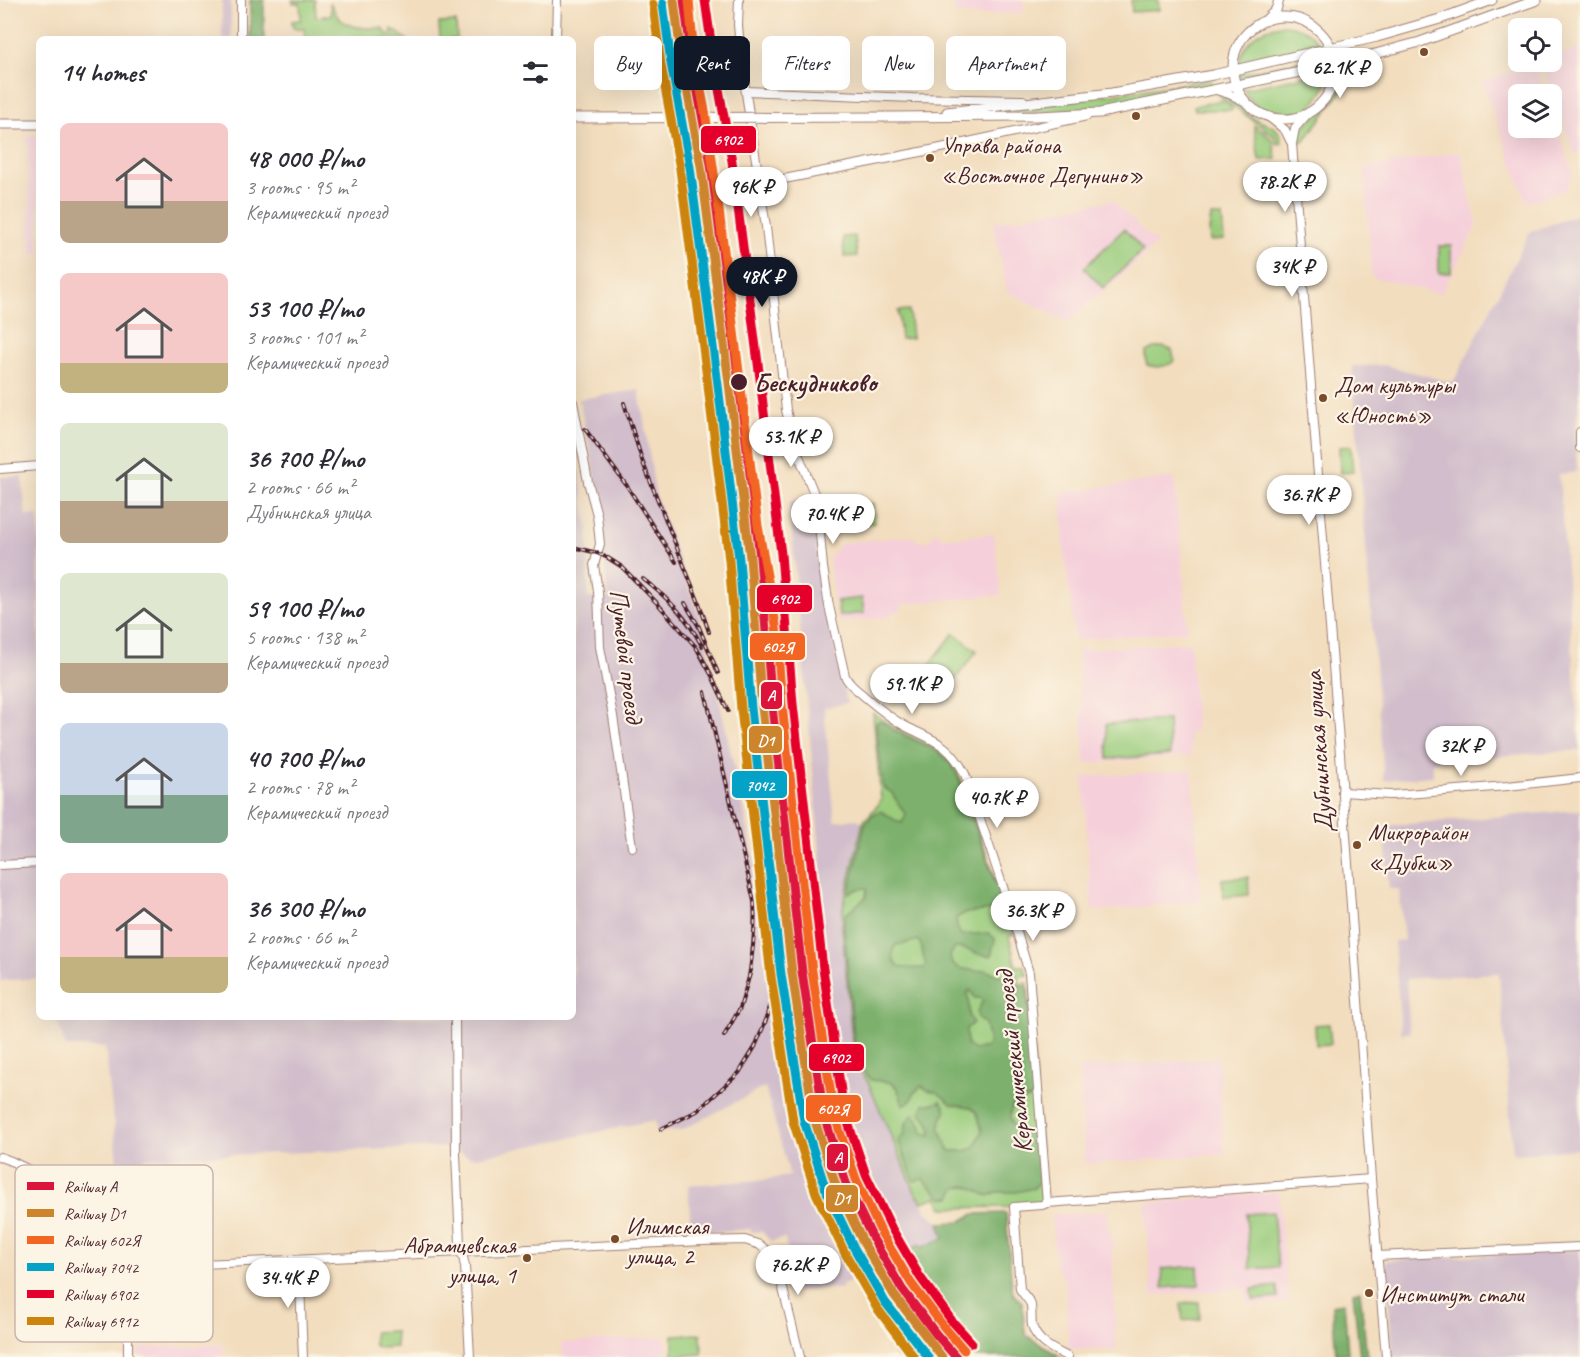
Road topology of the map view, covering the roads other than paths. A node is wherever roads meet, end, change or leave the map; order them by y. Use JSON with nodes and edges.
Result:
{"nodes":[{"id":1,"x":241,"y":0,"type":"edge"},
{"id":2,"x":556,"y":0,"type":"edge"},
{"id":3,"x":739,"y":0,"type":"edge"},
{"id":4,"x":1281,"y":0,"type":"edge"},
{"id":5,"x":1492,"y":0,"type":"edge"},
{"id":6,"x":1537,"y":0,"type":"edge"},
{"id":7,"x":1301,"y":21,"type":"junction"},
{"id":8,"x":1262,"y":23,"type":"junction"},
{"id":9,"x":241,"y":36,"type":"edge"},
{"id":10,"x":556,"y":36,"type":"edge"},
{"id":11,"x":1330,"y":49,"type":"junction"},
{"id":12,"x":1334,"y":65,"type":"junction"},
{"id":13,"x":1233,"y":71,"type":"junction"},
{"id":14,"x":1236,"y":86,"type":"junction"},
{"id":15,"x":1216,"y":90,"type":"junction"},
{"id":16,"x":746,"y":92,"type":"junction"},
{"id":17,"x":1050,"y":100,"type":"junction"},
{"id":18,"x":1246,"y":102,"type":"junction"},
{"id":19,"x":1310,"y":112,"type":"junction"},
{"id":20,"x":1100,"y":113,"type":"junction"},
{"id":21,"x":903,"y":117,"type":"junction"},
{"id":22,"x":1269,"y":117,"type":"junction"},
{"id":23,"x":576,"y":118,"type":"edge"},
{"id":24,"x":0,"y":124,"type":"edge"},
{"id":25,"x":36,"y":124,"type":"edge"},
{"id":26,"x":1292,"y":144,"type":"junction"},
{"id":27,"x":759,"y":184,"type":"junction"},
{"id":28,"x":576,"y":418,"type":"edge"},
{"id":29,"x":1580,"y":432,"type":"edge"},
{"id":30,"x":1580,"y":448,"type":"edge"},
{"id":31,"x":36,"y":466,"type":"edge"},
{"id":32,"x":0,"y":469,"type":"edge"},
{"id":33,"x":1580,"y":778,"type":"edge"},
{"id":34,"x":1342,"y":792,"type":"junction"},
{"id":35,"x":632,"y":847,"type":"dead end"},
{"id":36,"x":36,"y":863,"type":"edge"},
{"id":37,"x":0,"y":865,"type":"edge"},
{"id":38,"x":455,"y":1020,"type":"edge"},
{"id":39,"x":0,"y":1158,"type":"edge"},
{"id":40,"x":19,"y":1165,"type":"edge"},
{"id":41,"x":1371,"y":1179,"type":"junction"},
{"id":42,"x":1047,"y":1203,"type":"junction"},
{"id":43,"x":1580,"y":1247,"type":"edge"},
{"id":44,"x":462,"y":1252,"type":"junction"},
{"id":45,"x":1377,"y":1257,"type":"junction"},
{"id":46,"x":299,"y":1260,"type":"junction"},
{"id":47,"x":213,"y":1264,"type":"edge"},
{"id":48,"x":303,"y":1357,"type":"edge"},
{"id":49,"x":470,"y":1357,"type":"edge"},
{"id":50,"x":800,"y":1357,"type":"edge"},
{"id":51,"x":1068,"y":1357,"type":"edge"},
{"id":52,"x":1386,"y":1357,"type":"edge"}],
"edges":[{"from":1,"to":9,"type":"street"},
{"from":2,"to":10,"type":"street"},
{"from":3,"to":16,"type":"street","name":"Керамический проезд"},
{"from":4,"to":7,"type":"main road"},
{"from":4,"to":8,"type":"main road"},
{"from":5,"to":11,"type":"main road"},
{"from":6,"to":12,"type":"main road"},
{"from":7,"to":8,"type":"main road"},
{"from":7,"to":11,"type":"main road"},
{"from":8,"to":13,"type":"main road"},
{"from":11,"to":12,"type":"main road"},
{"from":11,"to":13,"type":"main road"},
{"from":12,"to":14,"type":"main road"},
{"from":12,"to":19,"type":"main road"},
{"from":13,"to":14,"type":"main road"},
{"from":13,"to":17,"type":"main road"},
{"from":14,"to":15,"type":"main road"},
{"from":14,"to":18,"type":"main road"},
{"from":15,"to":18,"type":"street"},
{"from":15,"to":20,"type":"main road"},
{"from":16,"to":17,"type":"street"},
{"from":16,"to":27,"type":"street","name":"Керамический проезд"},
{"from":17,"to":21,"type":"main road"},
{"from":18,"to":22,"type":"main road"},
{"from":19,"to":22,"type":"main road"},
{"from":19,"to":26,"type":"street"},
{"from":20,"to":21,"type":"main road"},
{"from":20,"to":27,"type":"street"},
{"from":21,"to":23,"type":"main road","bridge":true},
{"from":22,"to":26,"type":"street"},
{"from":24,"to":25,"type":"main road"},
{"from":26,"to":34,"type":"street","name":"Дубнинская улица"},
{"from":27,"to":42,"type":"street","name":"Керамический проезд"},
{"from":28,"to":35,"type":"street","name":"Путевой проезд"},
{"from":29,"to":30,"type":"street"},
{"from":31,"to":32,"type":"street"},
{"from":33,"to":34,"type":"street"},
{"from":34,"to":41,"type":"street","name":"Дубнинская улица"},
{"from":36,"to":37,"type":"street"},
{"from":38,"to":44,"type":"street"},
{"from":39,"to":40,"type":"street"},
{"from":41,"to":42,"type":"street"},
{"from":41,"to":45,"type":"street","name":"Дубнинская улица"},
{"from":42,"to":51,"type":"street"},
{"from":43,"to":45,"type":"street"},
{"from":44,"to":46,"type":"street"},
{"from":44,"to":49,"type":"street"},
{"from":44,"to":50,"type":"street"},
{"from":45,"to":52,"type":"street","name":"Дубнинская улица"},
{"from":46,"to":47,"type":"street"},
{"from":46,"to":48,"type":"street"}]}
